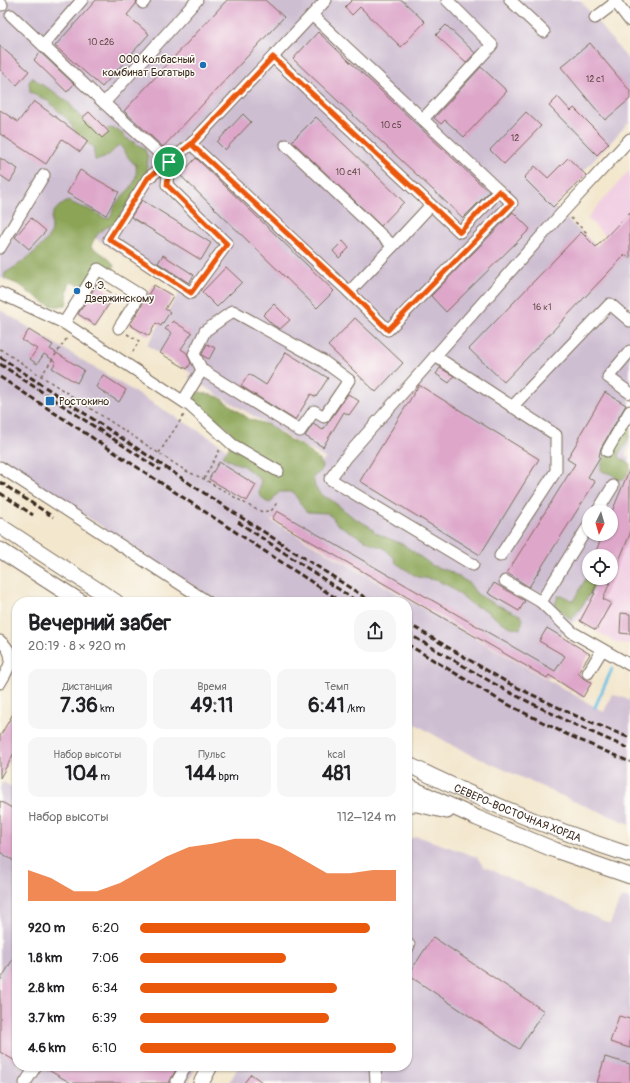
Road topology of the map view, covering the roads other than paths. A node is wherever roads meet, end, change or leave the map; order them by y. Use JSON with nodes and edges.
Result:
{"nodes":[{"id":1,"x":82,"y":0,"type":"edge"},
{"id":2,"x":197,"y":0,"type":"edge"},
{"id":3,"x":447,"y":0,"type":"edge"},
{"id":4,"x":510,"y":0,"type":"edge"},
{"id":5,"x":615,"y":1,"type":"edge"},
{"id":6,"x":320,"y":2,"type":"edge"},
{"id":7,"x":11,"y":15,"type":"dead end"},
{"id":8,"x":312,"y":15,"type":"junction"},
{"id":9,"x":595,"y":18,"type":"dead end"},
{"id":10,"x":630,"y":19,"type":"edge"},
{"id":11,"x":544,"y":32,"type":"dead end"},
{"id":12,"x":43,"y":45,"type":"junction"},
{"id":13,"x":273,"y":57,"type":"junction"},
{"id":14,"x":104,"y":103,"type":"junction"},
{"id":15,"x":423,"y":119,"type":"junction"},
{"id":16,"x":630,"y":139,"type":"edge"},
{"id":17,"x":191,"y":144,"type":"junction"},
{"id":18,"x":286,"y":145,"type":"dead end"},
{"id":19,"x":169,"y":162,"type":"junction"},
{"id":20,"x":44,"y":175,"type":"dead end"},
{"id":21,"x":499,"y":191,"type":"junction"},
{"id":22,"x":431,"y":205,"type":"junction"},
{"id":23,"x":393,"y":246,"type":"junction"},
{"id":24,"x":0,"y":248,"type":"edge"},
{"id":25,"x":350,"y":292,"type":"junction"},
{"id":26,"x":0,"y":293,"type":"edge"},
{"id":27,"x":630,"y":321,"type":"edge"},
{"id":28,"x":64,"y":323,"type":"junction"},
{"id":29,"x":119,"y":328,"type":"road end"},
{"id":30,"x":630,"y":350,"type":"edge"},
{"id":31,"x":435,"y":356,"type":"junction"},
{"id":32,"x":202,"y":370,"type":"junction"},
{"id":33,"x":630,"y":393,"type":"edge"},
{"id":34,"x":183,"y":401,"type":"junction"},
{"id":35,"x":512,"y":407,"type":"junction"},
{"id":36,"x":630,"y":411,"type":"edge"},
{"id":37,"x":607,"y":451,"type":"dead end"},
{"id":38,"x":0,"y":467,"type":"edge"},
{"id":39,"x":278,"y":471,"type":"dead end"},
{"id":40,"x":613,"y":486,"type":"dead end"},
{"id":41,"x":601,"y":505,"type":"edge"},
{"id":42,"x":0,"y":526,"type":"edge"},
{"id":43,"x":582,"y":535,"type":"edge"},
{"id":44,"x":0,"y":550,"type":"edge"},
{"id":45,"x":500,"y":556,"type":"dead end"},
{"id":46,"x":473,"y":565,"type":"dead end"},
{"id":47,"x":505,"y":581,"type":"dead end"},
{"id":48,"x":73,"y":597,"type":"edge"},
{"id":49,"x":108,"y":597,"type":"edge"},
{"id":50,"x":200,"y":597,"type":"edge"},
{"id":51,"x":541,"y":602,"type":"junction"},
{"id":52,"x":0,"y":641,"type":"edge"},
{"id":53,"x":602,"y":650,"type":"junction"},
{"id":54,"x":12,"y":660,"type":"edge"},
{"id":55,"x":630,"y":665,"type":"edge"},
{"id":56,"x":12,"y":668,"type":"edge"},
{"id":57,"x":588,"y":673,"type":"dead end"},
{"id":58,"x":0,"y":683,"type":"edge"},
{"id":59,"x":412,"y":766,"type":"edge"},
{"id":60,"x":412,"y":788,"type":"edge"},
{"id":61,"x":412,"y":804,"type":"edge"},
{"id":62,"x":477,"y":818,"type":"junction"},
{"id":63,"x":630,"y":853,"type":"edge"},
{"id":64,"x":630,"y":876,"type":"edge"},
{"id":65,"x":33,"y":1071,"type":"edge"},
{"id":66,"x":183,"y":1071,"type":"edge"},
{"id":67,"x":207,"y":1071,"type":"edge"},
{"id":68,"x":375,"y":1071,"type":"edge"},
{"id":69,"x":25,"y":1083,"type":"edge"},
{"id":70,"x":176,"y":1083,"type":"edge"},
{"id":71,"x":201,"y":1083,"type":"edge"},
{"id":72,"x":376,"y":1083,"type":"edge"}],
"edges":[{"from":1,"to":12,"type":"street"},
{"from":2,"to":14,"type":"street"},
{"from":3,"to":15,"type":"street"},
{"from":4,"to":11,"type":"street"},
{"from":5,"to":9,"type":"street"},
{"from":5,"to":10,"type":"street"},
{"from":6,"to":8,"type":"street"},
{"from":7,"to":12,"type":"street"},
{"from":8,"to":13,"type":"street"},
{"from":8,"to":15,"type":"street"},
{"from":12,"to":14,"type":"street"},
{"from":13,"to":17,"type":"street"},
{"from":13,"to":22,"type":"street"},
{"from":14,"to":19,"type":"street"},
{"from":15,"to":21,"type":"street"},
{"from":16,"to":31,"type":"street"},
{"from":17,"to":19,"type":"street"},
{"from":17,"to":25,"type":"street"},
{"from":18,"to":23,"type":"street"},
{"from":19,"to":19,"type":"street"},
{"from":20,"to":24,"type":"street"},
{"from":21,"to":22,"type":"street"},
{"from":21,"to":25,"type":"street"},
{"from":22,"to":23,"type":"street"},
{"from":23,"to":25,"type":"street"},
{"from":26,"to":28,"type":"street"},
{"from":27,"to":35,"type":"street"},
{"from":28,"to":29,"type":"street"},
{"from":28,"to":34,"type":"street"},
{"from":30,"to":33,"type":"street"},
{"from":31,"to":35,"type":"street"},
{"from":31,"to":46,"type":"street"},
{"from":32,"to":32,"type":"street"},
{"from":32,"to":34,"type":"street"},
{"from":34,"to":39,"type":"street"},
{"from":35,"to":45,"type":"street"},
{"from":36,"to":37,"type":"street"},
{"from":38,"to":50,"type":"street"},
{"from":40,"to":41,"type":"street"},
{"from":42,"to":49,"type":"main road"},
{"from":43,"to":51,"type":"street"},
{"from":44,"to":48,"type":"main road"},
{"from":47,"to":51,"type":"street"},
{"from":51,"to":53,"type":"street"},
{"from":52,"to":54,"type":"street"},
{"from":53,"to":55,"type":"street"},
{"from":53,"to":57,"type":"street"},
{"from":56,"to":58,"type":"street"},
{"from":59,"to":63,"type":"main road","name":"СЕВЕРО-ВОСТОЧНАЯ ХОРДА"},
{"from":60,"to":62,"type":"main road","name":"СЕВЕРО-ВОСТОЧНАЯ ХОРДА"},
{"from":61,"to":62,"type":"main road"},
{"from":62,"to":64,"type":"main road","name":"СЕВЕРО-ВОСТОЧНАЯ ХОРДА"},
{"from":65,"to":69,"type":"street"},
{"from":66,"to":70,"type":"street"},
{"from":67,"to":71,"type":"main road"},
{"from":68,"to":72,"type":"street"}]}
